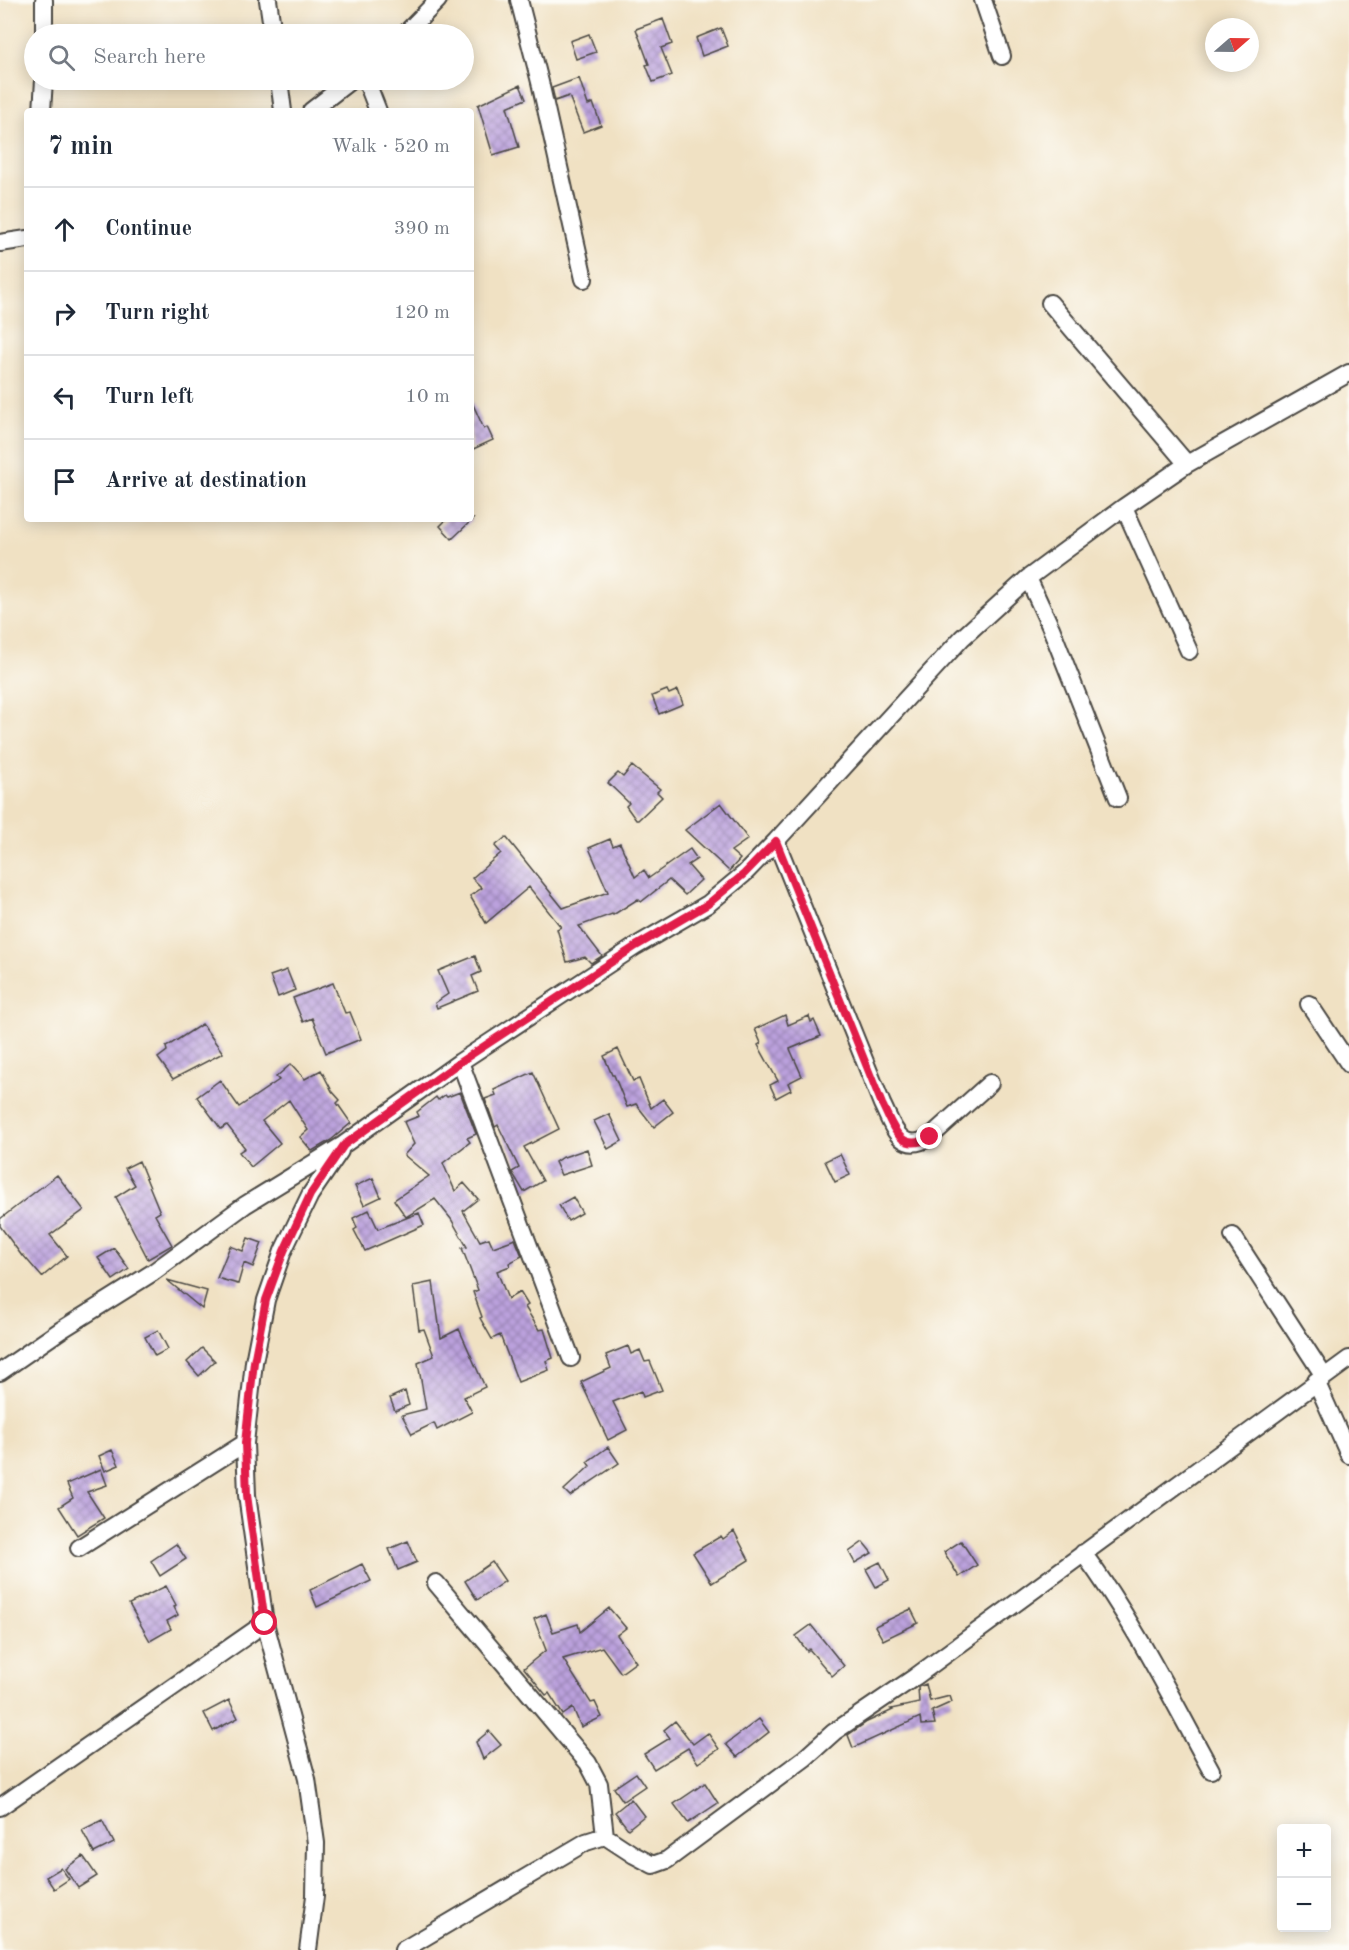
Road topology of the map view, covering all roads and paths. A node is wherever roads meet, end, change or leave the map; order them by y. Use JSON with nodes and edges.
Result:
{"nodes":[{"id":1,"x":44,"y":0,"type":"edge"},
{"id":2,"x":268,"y":0,"type":"edge"},
{"id":3,"x":519,"y":0,"type":"edge"},
{"id":4,"x":983,"y":0,"type":"edge"},
{"id":5,"x":431,"y":3,"type":"edge"},
{"id":6,"x":44,"y":24,"type":"edge"},
{"id":7,"x":272,"y":24,"type":"edge"},
{"id":8,"x":413,"y":24,"type":"edge"},
{"id":9,"x":1002,"y":56,"type":"dead end"},
{"id":10,"x":43,"y":90,"type":"edge"},
{"id":11,"x":280,"y":90,"type":"edge"},
{"id":12,"x":338,"y":90,"type":"edge"},
{"id":13,"x":370,"y":90,"type":"edge"},
{"id":14,"x":42,"y":108,"type":"edge"},
{"id":15,"x":282,"y":108,"type":"edge"},
{"id":16,"x":315,"y":108,"type":"edge"},
{"id":17,"x":377,"y":108,"type":"edge"},
{"id":18,"x":24,"y":239,"type":"edge"},
{"id":19,"x":0,"y":243,"type":"edge"},
{"id":20,"x":584,"y":279,"type":"dead end"},
{"id":21,"x":1050,"y":303,"type":"dead end"},
{"id":22,"x":1349,"y":373,"type":"edge"},
{"id":23,"x":1187,"y":465,"type":"junction"},
{"id":24,"x":1124,"y":507,"type":"junction"},
{"id":25,"x":1028,"y":578,"type":"junction"},
{"id":26,"x":1189,"y":651,"type":"dead end"},
{"id":27,"x":1118,"y":798,"type":"dead end"},
{"id":28,"x":776,"y":841,"type":"junction"},
{"id":29,"x":1309,"y":1004,"type":"dead end"},
{"id":30,"x":460,"y":1062,"type":"junction"},
{"id":31,"x":1349,"y":1064,"type":"edge"},
{"id":32,"x":990,"y":1083,"type":"dead end"},
{"id":33,"x":344,"y":1145,"type":"junction"},
{"id":34,"x":1233,"y":1236,"type":"dead end"},
{"id":35,"x":571,"y":1358,"type":"dead end"},
{"id":36,"x":1349,"y":1359,"type":"edge"},
{"id":37,"x":0,"y":1372,"type":"edge"},
{"id":38,"x":1320,"y":1378,"type":"junction"},
{"id":39,"x":245,"y":1443,"type":"junction"},
{"id":40,"x":1349,"y":1455,"type":"edge"},
{"id":41,"x":79,"y":1548,"type":"dead end"},
{"id":42,"x":1083,"y":1554,"type":"junction"},
{"id":43,"x":436,"y":1583,"type":"dead end"},
{"id":44,"x":265,"y":1623,"type":"junction"},
{"id":45,"x":1211,"y":1770,"type":"dead end"},
{"id":46,"x":0,"y":1807,"type":"edge"},
{"id":47,"x":605,"y":1836,"type":"junction"},
{"id":48,"x":308,"y":1950,"type":"edge"},
{"id":49,"x":403,"y":1950,"type":"edge"}],
"edges":[{"from":1,"to":6,"type":"street"},
{"from":2,"to":7,"type":"street"},
{"from":3,"to":20,"type":"street"},
{"from":4,"to":9,"type":"street"},
{"from":5,"to":8,"type":"street"},
{"from":10,"to":14,"type":"street"},
{"from":11,"to":15,"type":"street"},
{"from":12,"to":16,"type":"street"},
{"from":13,"to":17,"type":"street"},
{"from":18,"to":19,"type":"street"},
{"from":21,"to":23,"type":"street"},
{"from":22,"to":23,"type":"street"},
{"from":23,"to":24,"type":"street"},
{"from":24,"to":25,"type":"street"},
{"from":24,"to":26,"type":"street"},
{"from":25,"to":27,"type":"street"},
{"from":25,"to":28,"type":"street"},
{"from":28,"to":30,"type":"street"},
{"from":28,"to":32,"type":"street"},
{"from":29,"to":31,"type":"street"},
{"from":30,"to":33,"type":"street"},
{"from":30,"to":35,"type":"street"},
{"from":33,"to":37,"type":"street"},
{"from":33,"to":39,"type":"street"},
{"from":34,"to":38,"type":"street"},
{"from":36,"to":38,"type":"street"},
{"from":38,"to":40,"type":"street"},
{"from":38,"to":42,"type":"street"},
{"from":39,"to":41,"type":"street"},
{"from":39,"to":44,"type":"street"},
{"from":42,"to":45,"type":"street"},
{"from":42,"to":47,"type":"street"},
{"from":43,"to":47,"type":"street"},
{"from":44,"to":46,"type":"street"},
{"from":44,"to":48,"type":"street"},
{"from":47,"to":49,"type":"street"}]}
